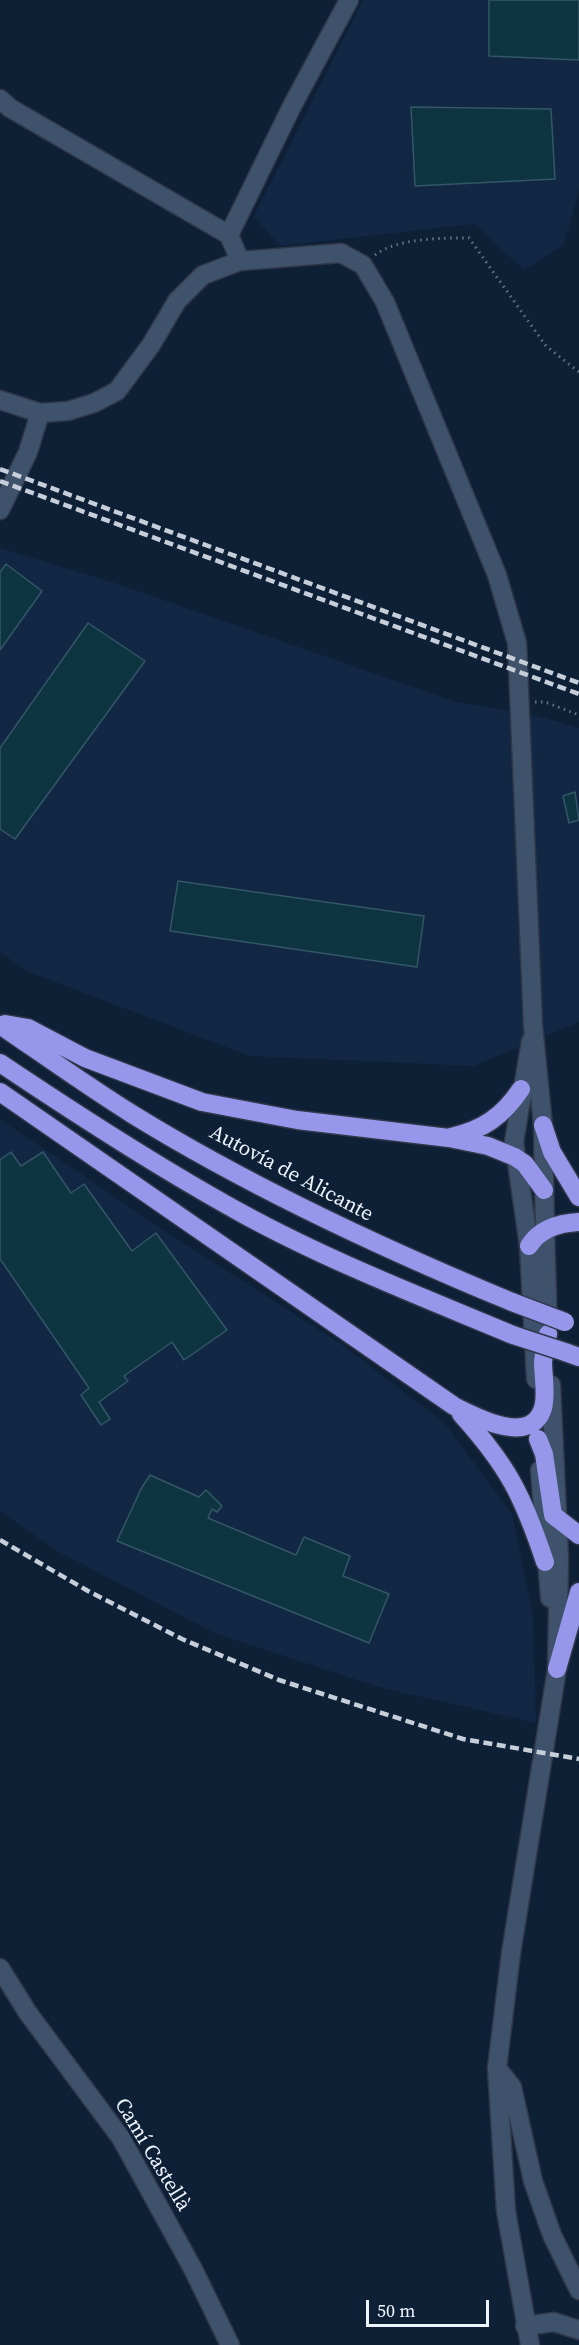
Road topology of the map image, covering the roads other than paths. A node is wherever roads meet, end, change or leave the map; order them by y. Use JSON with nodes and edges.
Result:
{"nodes":[{"id":1,"x":349,"y":0,"type":"edge"},
{"id":2,"x":0,"y":99,"type":"edge"},
{"id":3,"x":229,"y":235,"type":"junction"},
{"id":4,"x":240,"y":261,"type":"junction"},
{"id":5,"x":0,"y":400,"type":"edge"},
{"id":6,"x":40,"y":413,"type":"junction"},
{"id":7,"x":0,"y":510,"type":"edge"},
{"id":8,"x":0,"y":1024,"type":"edge"},
{"id":9,"x":533,"y":1025,"type":"junction"},
{"id":10,"x":0,"y":1063,"type":"edge"},
{"id":11,"x":521,"y":1089,"type":"junction"},
{"id":12,"x":0,"y":1092,"type":"edge"},
{"id":13,"x":543,"y":1125,"type":"junction"},
{"id":14,"x":449,"y":1138,"type":"junction"},
{"id":15,"x":515,"y":1157,"type":"junction"},
{"id":16,"x":544,"y":1190,"type":"junction"},
{"id":17,"x":579,"y":1197,"type":"edge"},
{"id":18,"x":579,"y":1222,"type":"edge"},
{"id":19,"x":546,"y":1231,"type":"junction"},
{"id":20,"x":529,"y":1246,"type":"junction"},
{"id":21,"x":572,"y":1324,"type":"edge"},
{"id":22,"x":548,"y":1334,"type":"junction"},
{"id":23,"x":572,"y":1355,"type":"edge"},
{"id":24,"x":454,"y":1406,"type":"junction"},
{"id":25,"x":538,"y":1418,"type":"junction"},
{"id":26,"x":538,"y":1439,"type":"junction"},
{"id":27,"x":558,"y":1521,"type":"junction"},
{"id":28,"x":579,"y":1535,"type":"edge"},
{"id":29,"x":545,"y":1562,"type":"junction"},
{"id":30,"x":579,"y":1592,"type":"edge"},
{"id":31,"x":558,"y":1637,"type":"junction"},
{"id":32,"x":557,"y":1669,"type":"junction"},
{"id":33,"x":0,"y":1968,"type":"edge"},
{"id":34,"x":497,"y":2068,"type":"junction"},
{"id":35,"x":579,"y":2290,"type":"edge"},
{"id":36,"x":525,"y":2326,"type":"junction"},
{"id":37,"x":579,"y":2330,"type":"edge"},
{"id":38,"x":230,"y":2345,"type":"edge"},
{"id":39,"x":530,"y":2345,"type":"edge"}],
"edges":[{"from":1,"to":3,"type":"street"},
{"from":2,"to":3,"type":"street"},
{"from":3,"to":4,"type":"street"},
{"from":4,"to":6,"type":"street"},
{"from":4,"to":9,"type":"street"},
{"from":5,"to":6,"type":"street"},
{"from":6,"to":7,"type":"street"},
{"from":8,"to":14,"type":"highway"},
{"from":8,"to":21,"type":"highway","name":"Autovía de Alicante","bridge":true},
{"from":9,"to":11,"type":"street"},
{"from":9,"to":13,"type":"street"},
{"from":10,"to":23,"type":"highway","bridge":true},
{"from":11,"to":14,"type":"highway"},
{"from":11,"to":15,"type":"street"},
{"from":12,"to":24,"type":"highway"},
{"from":13,"to":16,"type":"street"},
{"from":13,"to":17,"type":"highway"},
{"from":14,"to":15,"type":"highway"},
{"from":15,"to":16,"type":"highway"},
{"from":15,"to":20,"type":"street"},
{"from":16,"to":19,"type":"street"},
{"from":18,"to":19,"type":"highway"},
{"from":19,"to":20,"type":"highway"},
{"from":19,"to":22,"type":"street"},
{"from":20,"to":25,"type":"street"},
{"from":22,"to":25,"type":"highway"},
{"from":22,"to":27,"type":"street"},
{"from":24,"to":25,"type":"highway"},
{"from":24,"to":29,"type":"highway"},
{"from":25,"to":26,"type":"street"},
{"from":26,"to":27,"type":"highway"},
{"from":26,"to":29,"type":"street"},
{"from":27,"to":28,"type":"highway"},
{"from":27,"to":31,"type":"street"},
{"from":29,"to":31,"type":"street"},
{"from":30,"to":32,"type":"highway"},
{"from":31,"to":32,"type":"street"},
{"from":32,"to":34,"type":"street"},
{"from":33,"to":38,"type":"street","name":"Camí Castellà"},
{"from":34,"to":35,"type":"street"},
{"from":34,"to":36,"type":"street"},
{"from":36,"to":37,"type":"street"},
{"from":36,"to":39,"type":"street"}]}
